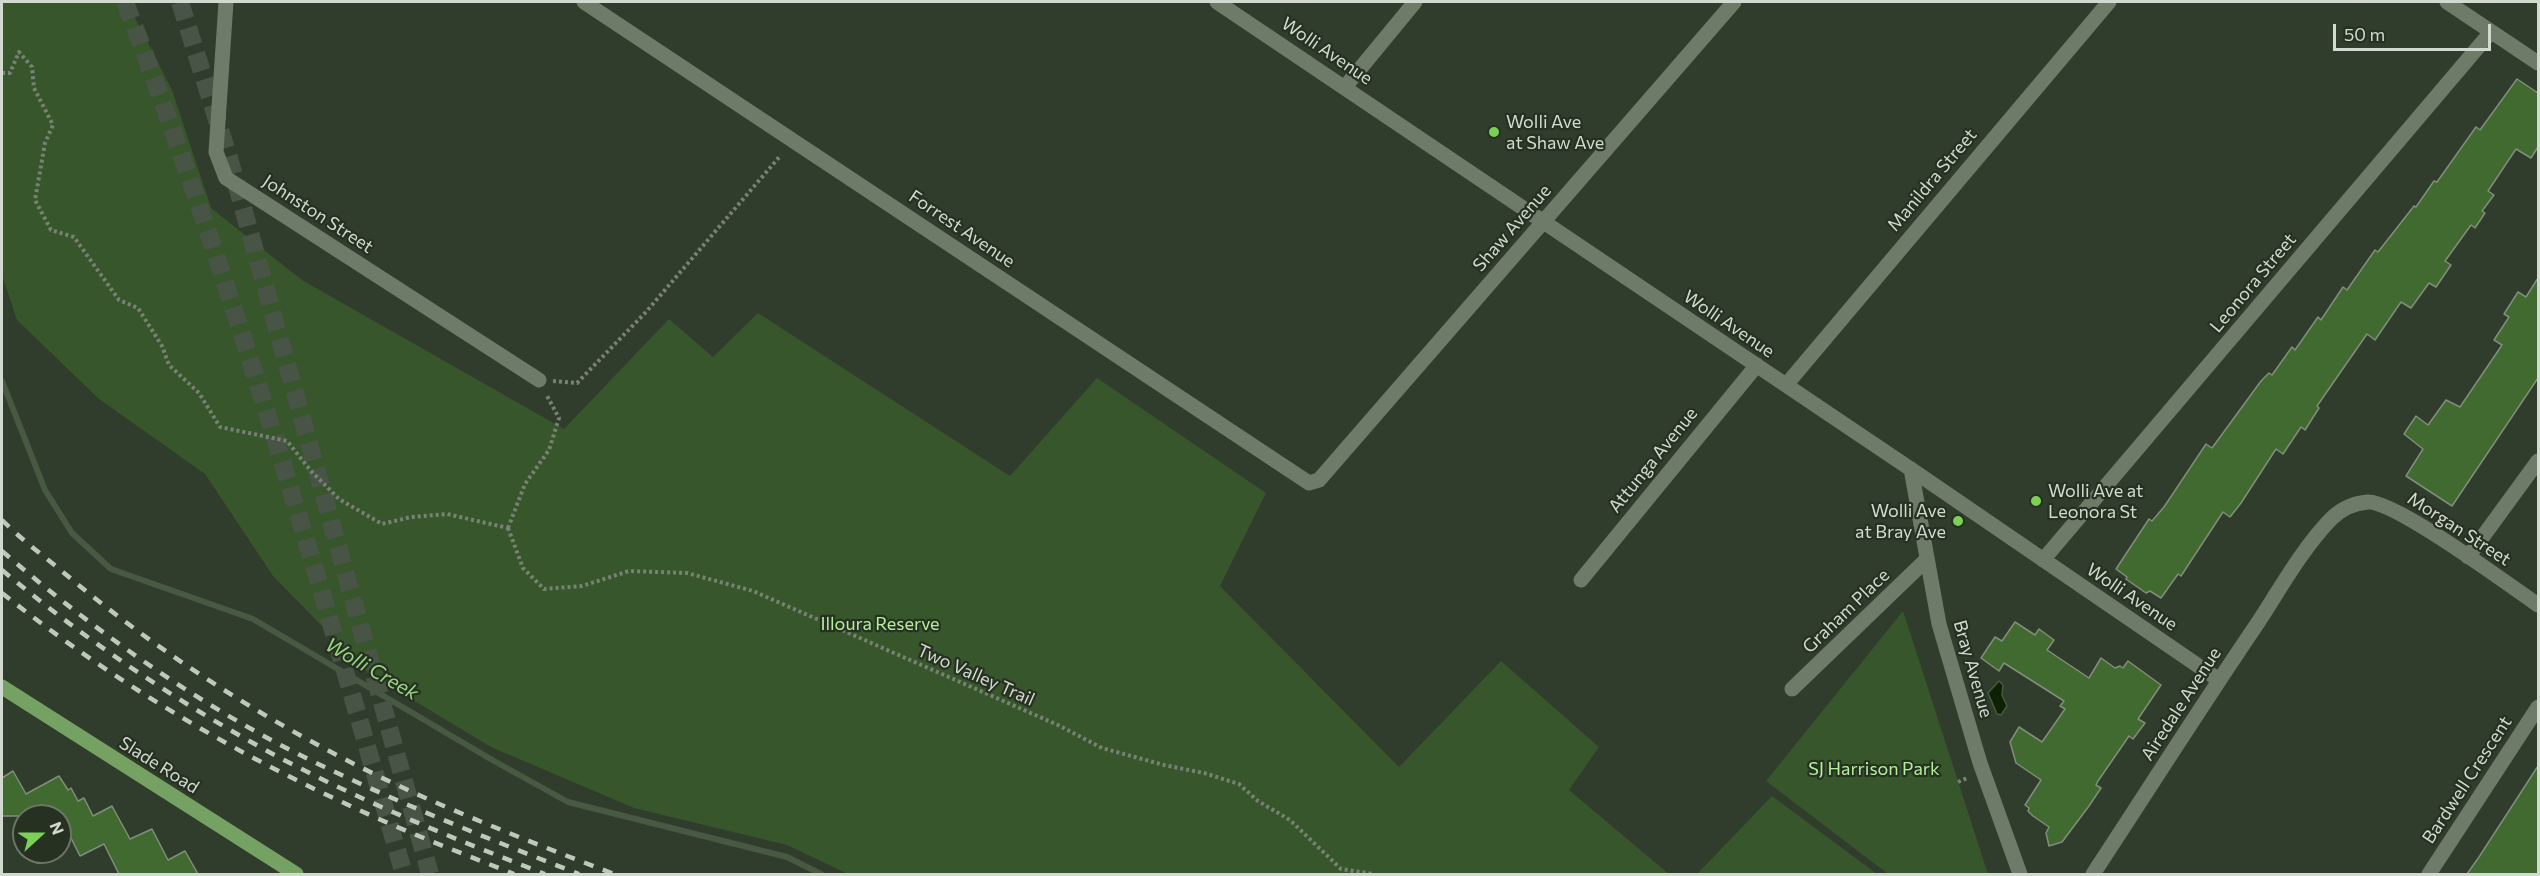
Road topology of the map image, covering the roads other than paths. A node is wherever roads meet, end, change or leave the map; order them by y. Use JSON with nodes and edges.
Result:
{"nodes":[{"id":1,"x":226,"y":2,"type":"edge"},
{"id":2,"x":584,"y":2,"type":"edge"},
{"id":3,"x":1217,"y":2,"type":"edge"},
{"id":4,"x":1415,"y":2,"type":"edge"},
{"id":5,"x":1734,"y":2,"type":"edge"},
{"id":6,"x":2109,"y":2,"type":"edge"},
{"id":7,"x":2447,"y":2,"type":"edge"},
{"id":8,"x":2491,"y":32,"type":"junction"},
{"id":9,"x":2538,"y":63,"type":"edge"},
{"id":10,"x":1346,"y":87,"type":"junction"},
{"id":11,"x":1544,"y":221,"type":"junction"},
{"id":12,"x":1757,"y":365,"type":"junction"},
{"id":13,"x":539,"y":380,"type":"road end"},
{"id":14,"x":1786,"y":385,"type":"junction"},
{"id":15,"x":2538,"y":461,"type":"edge"},
{"id":16,"x":1911,"y":469,"type":"junction"},
{"id":17,"x":1319,"y":480,"type":"joint"},
{"id":18,"x":2303,"y":555,"type":"joint"},
{"id":19,"x":2468,"y":557,"type":"junction"},
{"id":20,"x":1926,"y":560,"type":"junction"},
{"id":21,"x":2043,"y":560,"type":"junction"},
{"id":22,"x":1581,"y":580,"type":"dead end"},
{"id":23,"x":2538,"y":605,"type":"edge"},
{"id":24,"x":2219,"y":680,"type":"junction"},
{"id":25,"x":2,"y":687,"type":"edge"},
{"id":26,"x":1792,"y":689,"type":"dead end"},
{"id":27,"x":2538,"y":707,"type":"edge"},
{"id":28,"x":296,"y":874,"type":"edge"},
{"id":29,"x":2020,"y":874,"type":"edge"},
{"id":30,"x":2093,"y":874,"type":"edge"},
{"id":31,"x":2429,"y":874,"type":"edge"}],
"edges":[{"from":1,"to":13,"type":"street","name":"Johnston Street"},
{"from":2,"to":17,"type":"street","name":"Forrest Avenue"},
{"from":3,"to":10,"type":"street","name":"Wolli Avenue"},
{"from":4,"to":10,"type":"street"},
{"from":5,"to":11,"type":"street","name":"Shaw Avenue"},
{"from":6,"to":14,"type":"street","name":"Manildra Street"},
{"from":7,"to":8,"type":"street"},
{"from":8,"to":9,"type":"street"},
{"from":8,"to":21,"type":"street","name":"Leonora Street"},
{"from":10,"to":11,"type":"street","name":"Wolli Avenue"},
{"from":11,"to":12,"type":"street","name":"Wolli Avenue"},
{"from":11,"to":17,"type":"street","name":"Shaw Avenue"},
{"from":12,"to":14,"type":"street","name":"Wolli Avenue"},
{"from":12,"to":22,"type":"street","name":"Attunga Avenue"},
{"from":14,"to":16,"type":"street","name":"Wolli Avenue"},
{"from":15,"to":19,"type":"street"},
{"from":16,"to":20,"type":"street","name":"Bray Avenue"},
{"from":16,"to":21,"type":"street","name":"Wolli Avenue"},
{"from":18,"to":19,"type":"street","name":"Morgan Street"},
{"from":18,"to":24,"type":"street","name":"Airedale Avenue"},
{"from":19,"to":23,"type":"street","name":"Morgan Street"},
{"from":20,"to":26,"type":"street","name":"Graham Place"},
{"from":20,"to":29,"type":"street","name":"Bray Avenue"},
{"from":21,"to":24,"type":"street","name":"Wolli Avenue"},
{"from":24,"to":30,"type":"street","name":"Airedale Avenue"},
{"from":25,"to":28,"type":"main road","name":"Slade Road"},
{"from":27,"to":31,"type":"street","name":"Bardwell Crescent"}]}
